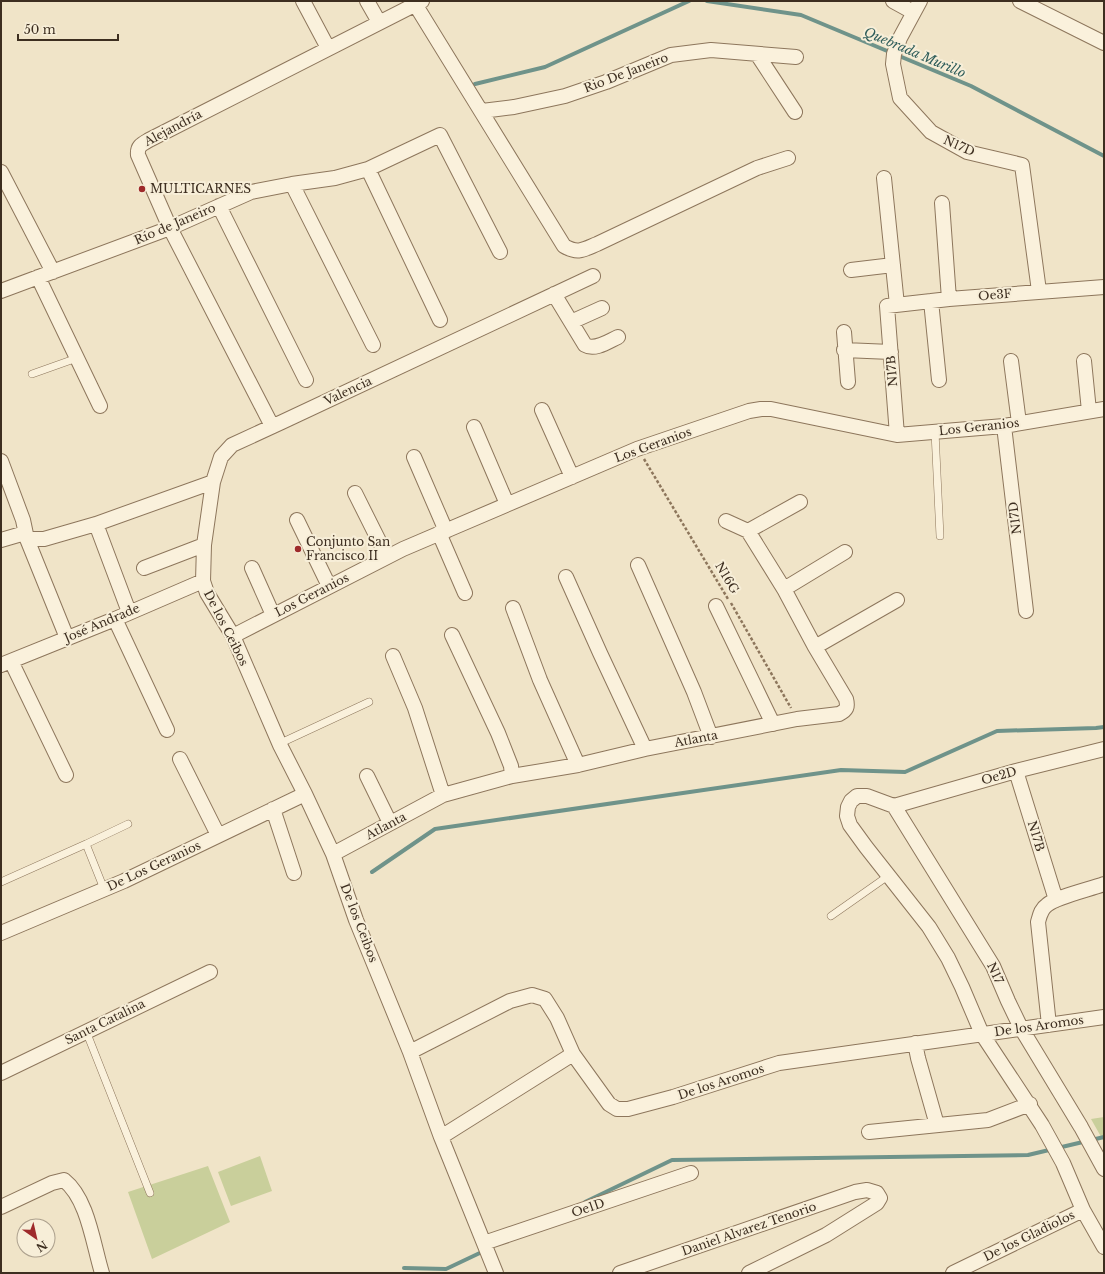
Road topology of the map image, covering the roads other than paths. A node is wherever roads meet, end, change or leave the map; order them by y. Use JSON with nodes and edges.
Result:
{"nodes":[{"id":1,"x":302,"y":1,"type":"edge"},
{"id":2,"x":367,"y":1,"type":"edge"},
{"id":3,"x":893,"y":1,"type":"edge"},
{"id":4,"x":1020,"y":1,"type":"edge"},
{"id":5,"x":411,"y":4,"type":"edge"},
{"id":6,"x":917,"y":6,"type":"edge"},
{"id":7,"x":379,"y":22,"type":"junction"},
{"id":8,"x":1104,"y":43,"type":"edge"},
{"id":9,"x":328,"y":48,"type":"junction"},
{"id":10,"x":757,"y":54,"type":"junction"},
{"id":11,"x":796,"y":57,"type":"dead end"},
{"id":12,"x":482,"y":111,"type":"junction"},
{"id":13,"x":795,"y":112,"type":"dead end"},
{"id":14,"x":788,"y":158,"type":"dead end"},
{"id":15,"x":368,"y":169,"type":"junction"},
{"id":16,"x":1,"y":172,"type":"edge"},
{"id":17,"x":884,"y":178,"type":"dead end"},
{"id":18,"x":292,"y":184,"type":"junction"},
{"id":19,"x":942,"y":203,"type":"dead end"},
{"id":20,"x":219,"y":206,"type":"junction"},
{"id":21,"x":170,"y":228,"type":"junction"},
{"id":22,"x":500,"y":252,"type":"dead end"},
{"id":23,"x":893,"y":265,"type":"junction"},
{"id":24,"x":851,"y":270,"type":"dead end"},
{"id":25,"x":53,"y":272,"type":"junction"},
{"id":26,"x":593,"y":276,"type":"dead end"},
{"id":27,"x":38,"y":277,"type":"junction"},
{"id":28,"x":1104,"y":287,"type":"edge"},
{"id":29,"x":1,"y":291,"type":"edge"},
{"id":30,"x":1039,"y":291,"type":"junction"},
{"id":31,"x":554,"y":294,"type":"junction"},
{"id":32,"x":949,"y":299,"type":"junction"},
{"id":33,"x":931,"y":302,"type":"junction"},
{"id":34,"x":892,"y":306,"type":"junction"},
{"id":35,"x":602,"y":308,"type":"dead end"},
{"id":36,"x":440,"y":320,"type":"dead end"},
{"id":37,"x":571,"y":322,"type":"junction"},
{"id":38,"x":844,"y":332,"type":"dead end"},
{"id":39,"x":618,"y":337,"type":"dead end"},
{"id":40,"x":372,"y":345,"type":"dead end"},
{"id":41,"x":844,"y":350,"type":"junction"},
{"id":42,"x":891,"y":352,"type":"junction"},
{"id":43,"x":77,"y":358,"type":"junction"},
{"id":44,"x":1011,"y":361,"type":"dead end"},
{"id":45,"x":1084,"y":361,"type":"dead end"},
{"id":46,"x":32,"y":374,"type":"dead end"},
{"id":47,"x":306,"y":380,"type":"dead end"},
{"id":48,"x":939,"y":380,"type":"dead end"},
{"id":49,"x":848,"y":382,"type":"dead end"},
{"id":50,"x":100,"y":406,"type":"dead end"},
{"id":51,"x":1104,"y":409,"type":"edge"},
{"id":52,"x":542,"y":410,"type":"dead end"},
{"id":53,"x":1089,"y":412,"type":"junction"},
{"id":54,"x":1019,"y":423,"type":"junction"},
{"id":55,"x":272,"y":426,"type":"junction"},
{"id":56,"x":1004,"y":426,"type":"junction"},
{"id":57,"x":474,"y":427,"type":"dead end"},
{"id":58,"x":935,"y":432,"type":"junction"},
{"id":59,"x":897,"y":435,"type":"junction"},
{"id":60,"x":414,"y":457,"type":"dead end"},
{"id":61,"x":1,"y":461,"type":"edge"},
{"id":62,"x":572,"y":477,"type":"junction"},
{"id":63,"x":213,"y":482,"type":"junction"},
{"id":64,"x":355,"y":493,"type":"dead end"},
{"id":65,"x":800,"y":502,"type":"dead end"},
{"id":66,"x":507,"y":504,"type":"junction"},
{"id":67,"x":297,"y":520,"type":"dead end"},
{"id":68,"x":726,"y":521,"type":"dead end"},
{"id":69,"x":96,"y":524,"type":"junction"},
{"id":70,"x":748,"y":531,"type":"junction"},
{"id":71,"x":443,"y":532,"type":"junction"},
{"id":72,"x":26,"y":536,"type":"junction"},
{"id":73,"x":940,"y":536,"type":"dead end"},
{"id":74,"x":1,"y":540,"type":"edge"},
{"id":75,"x":204,"y":545,"type":"junction"},
{"id":76,"x":845,"y":552,"type":"dead end"},
{"id":77,"x":387,"y":557,"type":"junction"},
{"id":78,"x":638,"y":564,"type":"dead end"},
{"id":79,"x":144,"y":568,"type":"dead end"},
{"id":80,"x":252,"y":568,"type":"dead end"},
{"id":81,"x":566,"y":577,"type":"dead end"},
{"id":82,"x":203,"y":581,"type":"junction"},
{"id":83,"x":329,"y":586,"type":"junction"},
{"id":84,"x":784,"y":589,"type":"junction"},
{"id":85,"x":465,"y":593,"type":"dead end"},
{"id":86,"x":897,"y":600,"type":"dead end"},
{"id":87,"x":716,"y":606,"type":"dead end"},
{"id":88,"x":513,"y":608,"type":"dead end"},
{"id":89,"x":1026,"y":611,"type":"dead end"},
{"id":90,"x":129,"y":612,"type":"junction"},
{"id":91,"x":273,"y":615,"type":"junction"},
{"id":92,"x":115,"y":619,"type":"junction"},
{"id":93,"x":452,"y":635,"type":"dead end"},
{"id":94,"x":233,"y":636,"type":"junction"},
{"id":95,"x":67,"y":638,"type":"junction"},
{"id":96,"x":816,"y":647,"type":"junction"},
{"id":97,"x":393,"y":656,"type":"dead end"},
{"id":98,"x":6,"y":663,"type":"edge"},
{"id":99,"x":369,"y":702,"type":"dead end"},
{"id":100,"x":773,"y":724,"type":"junction"},
{"id":101,"x":167,"y":730,"type":"dead end"},
{"id":102,"x":711,"y":737,"type":"junction"},
{"id":103,"x":280,"y":745,"type":"junction"},
{"id":104,"x":645,"y":749,"type":"junction"},
{"id":105,"x":1104,"y":749,"type":"edge"},
{"id":106,"x":180,"y":758,"type":"dead end"},
{"id":107,"x":578,"y":764,"type":"junction"},
{"id":108,"x":1016,"y":771,"type":"junction"},
{"id":109,"x":66,"y":775,"type":"dead end"},
{"id":110,"x":367,"y":776,"type":"dead end"},
{"id":111,"x":512,"y":776,"type":"junction"},
{"id":112,"x":305,"y":794,"type":"junction"},
{"id":113,"x":443,"y":795,"type":"junction"},
{"id":114,"x":894,"y":806,"type":"junction"},
{"id":115,"x":273,"y":809,"type":"junction"},
{"id":116,"x":390,"y":823,"type":"junction"},
{"id":117,"x":128,"y":824,"type":"dead end"},
{"id":118,"x":218,"y":835,"type":"junction"},
{"id":119,"x":86,"y":844,"type":"junction"},
{"id":120,"x":333,"y":854,"type":"junction"},
{"id":121,"x":294,"y":873,"type":"dead end"},
{"id":122,"x":888,"y":876,"type":"junction"},
{"id":123,"x":1,"y":882,"type":"edge"},
{"id":124,"x":1104,"y":884,"type":"edge"},
{"id":125,"x":104,"y":889,"type":"junction"},
{"id":126,"x":1056,"y":900,"type":"junction"},
{"id":127,"x":831,"y":916,"type":"dead end"},
{"id":128,"x":1,"y":933,"type":"edge"},
{"id":129,"x":210,"y":972,"type":"dead end"},
{"id":130,"x":1104,"y":1017,"type":"edge"},
{"id":131,"x":1049,"y":1025,"type":"junction"},
{"id":132,"x":1021,"y":1028,"type":"junction"},
{"id":133,"x":86,"y":1031,"type":"junction"},
{"id":134,"x":982,"y":1034,"type":"junction"},
{"id":135,"x":915,"y":1043,"type":"junction"},
{"id":136,"x":410,"y":1052,"type":"junction"},
{"id":137,"x":573,"y":1054,"type":"junction"},
{"id":138,"x":1,"y":1073,"type":"edge"},
{"id":139,"x":1030,"y":1104,"type":"junction"},
{"id":140,"x":937,"y":1125,"type":"junction"},
{"id":141,"x":870,"y":1132,"type":"dead end"},
{"id":142,"x":440,"y":1137,"type":"junction"},
{"id":143,"x":1104,"y":1169,"type":"edge"},
{"id":144,"x":691,"y":1173,"type":"dead end"},
{"id":145,"x":150,"y":1193,"type":"dead end"},
{"id":146,"x":1,"y":1207,"type":"edge"},
{"id":147,"x":1084,"y":1210,"type":"junction"},
{"id":148,"x":484,"y":1243,"type":"junction"},
{"id":149,"x":1104,"y":1247,"type":"edge"},
{"id":150,"x":645,"y":1269,"type":"edge"},
{"id":151,"x":102,"y":1273,"type":"edge"},
{"id":152,"x":496,"y":1273,"type":"edge"},
{"id":153,"x":620,"y":1273,"type":"edge"},
{"id":154,"x":749,"y":1273,"type":"edge"},
{"id":155,"x":953,"y":1273,"type":"edge"}],
"edges":[{"from":1,"to":9,"type":"street"},
{"from":2,"to":7,"type":"street"},
{"from":3,"to":6,"type":"street"},
{"from":4,"to":8,"type":"street"},
{"from":5,"to":7,"type":"street"},
{"from":5,"to":12,"type":"street"},
{"from":6,"to":30,"type":"street","name":"N17D"},
{"from":7,"to":9,"type":"street","name":"Alejandría"},
{"from":9,"to":21,"type":"street","name":"Alejandría"},
{"from":10,"to":11,"type":"street","name":"Rio De Janeiro"},
{"from":10,"to":12,"type":"street","name":"Rio De Janeiro"},
{"from":10,"to":13,"type":"street"},
{"from":12,"to":14,"type":"street"},
{"from":15,"to":18,"type":"street","name":"Río de Janeiro"},
{"from":15,"to":22,"type":"street","name":"Río de Janeiro"},
{"from":15,"to":36,"type":"street"},
{"from":16,"to":25,"type":"street"},
{"from":17,"to":23,"type":"street","name":"N17B"},
{"from":18,"to":20,"type":"street","name":"Río de Janeiro"},
{"from":18,"to":40,"type":"street"},
{"from":19,"to":32,"type":"street"},
{"from":20,"to":21,"type":"street","name":"Río de Janeiro"},
{"from":20,"to":47,"type":"street"},
{"from":21,"to":25,"type":"street","name":"Río de Janeiro"},
{"from":21,"to":55,"type":"street","name":"Alejandría"},
{"from":23,"to":24,"type":"street"},
{"from":23,"to":34,"type":"street","name":"N17B"},
{"from":25,"to":27,"type":"street","name":"Río de Janeiro"},
{"from":26,"to":31,"type":"street","name":"Valencia"},
{"from":27,"to":29,"type":"street","name":"Río de Janeiro"},
{"from":27,"to":43,"type":"street"},
{"from":28,"to":30,"type":"street","name":"Oe3F"},
{"from":30,"to":32,"type":"street","name":"Oe3F"},
{"from":31,"to":37,"type":"street"},
{"from":31,"to":55,"type":"street","name":"Valencia"},
{"from":32,"to":33,"type":"street","name":"Oe3F"},
{"from":33,"to":34,"type":"street","name":"Oe3F"},
{"from":33,"to":48,"type":"street"},
{"from":34,"to":42,"type":"street","name":"N17B"},
{"from":35,"to":37,"type":"street"},
{"from":37,"to":39,"type":"street"},
{"from":38,"to":41,"type":"street"},
{"from":41,"to":42,"type":"street"},
{"from":41,"to":49,"type":"street"},
{"from":42,"to":59,"type":"street","name":"N17B"},
{"from":43,"to":46,"type":"lane"},
{"from":43,"to":50,"type":"street"},
{"from":44,"to":54,"type":"street"},
{"from":45,"to":53,"type":"street"},
{"from":51,"to":53,"type":"street","name":"Los Geranios"},
{"from":52,"to":62,"type":"street"},
{"from":53,"to":54,"type":"street","name":"Los Geranios"},
{"from":54,"to":56,"type":"street","name":"Los Geranios"},
{"from":55,"to":63,"type":"street","name":"Valencia"},
{"from":56,"to":58,"type":"street","name":"Los Geranios"},
{"from":56,"to":89,"type":"street","name":"N17D"},
{"from":57,"to":66,"type":"street"},
{"from":58,"to":59,"type":"street","name":"Los Geranios"},
{"from":58,"to":73,"type":"lane"},
{"from":59,"to":62,"type":"street","name":"Los Geranios"},
{"from":60,"to":71,"type":"street"},
{"from":61,"to":72,"type":"street"},
{"from":62,"to":66,"type":"street","name":"Los Geranios"},
{"from":63,"to":69,"type":"street"},
{"from":63,"to":75,"type":"street","name":"Valencia"},
{"from":64,"to":77,"type":"street"},
{"from":65,"to":70,"type":"street"},
{"from":66,"to":71,"type":"street","name":"Los Geranios"},
{"from":67,"to":83,"type":"street"},
{"from":68,"to":70,"type":"street"},
{"from":69,"to":72,"type":"street"},
{"from":69,"to":90,"type":"street"},
{"from":70,"to":84,"type":"street","name":"Atlanta"},
{"from":71,"to":77,"type":"street","name":"Los Geranios"},
{"from":71,"to":85,"type":"street"},
{"from":72,"to":74,"type":"street"},
{"from":72,"to":95,"type":"street"},
{"from":75,"to":79,"type":"street"},
{"from":75,"to":82,"type":"street","name":"Valencia"},
{"from":76,"to":84,"type":"street"},
{"from":77,"to":83,"type":"street","name":"Los Geranios"},
{"from":78,"to":102,"type":"street"},
{"from":80,"to":91,"type":"street"},
{"from":81,"to":104,"type":"street"},
{"from":82,"to":90,"type":"street","name":"José Andrade"},
{"from":82,"to":94,"type":"street","name":"De los Ceibos"},
{"from":83,"to":91,"type":"street","name":"Los Geranios"},
{"from":84,"to":96,"type":"street","name":"Atlanta"},
{"from":86,"to":96,"type":"street"},
{"from":87,"to":100,"type":"street"},
{"from":88,"to":107,"type":"street"},
{"from":90,"to":92,"type":"street","name":"José Andrade"},
{"from":91,"to":94,"type":"street","name":"Los Geranios"},
{"from":92,"to":95,"type":"street","name":"José Andrade"},
{"from":92,"to":101,"type":"street"},
{"from":93,"to":111,"type":"street"},
{"from":94,"to":103,"type":"street","name":"De los Ceibos"},
{"from":95,"to":98,"type":"street","name":"José Andrade"},
{"from":96,"to":100,"type":"street","name":"Atlanta"},
{"from":97,"to":113,"type":"street"},
{"from":98,"to":109,"type":"street"},
{"from":99,"to":103,"type":"lane"},
{"from":100,"to":102,"type":"street","name":"Atlanta"},
{"from":102,"to":104,"type":"street","name":"Atlanta"},
{"from":103,"to":112,"type":"street","name":"De los Ceibos"},
{"from":104,"to":107,"type":"street","name":"Atlanta"},
{"from":105,"to":108,"type":"street","name":"Oe2D"},
{"from":106,"to":118,"type":"street"},
{"from":107,"to":111,"type":"street","name":"Atlanta"},
{"from":108,"to":114,"type":"street","name":"Oe2D"},
{"from":108,"to":126,"type":"street","name":"N17B"},
{"from":110,"to":116,"type":"street"},
{"from":111,"to":113,"type":"street","name":"Atlanta"},
{"from":112,"to":115,"type":"street","name":"De Los Geranios"},
{"from":112,"to":120,"type":"street","name":"De los Ceibos"},
{"from":113,"to":116,"type":"street","name":"Atlanta"},
{"from":114,"to":122,"type":"street"},
{"from":114,"to":132,"type":"street","name":"N17"},
{"from":115,"to":118,"type":"street","name":"De Los Geranios"},
{"from":115,"to":121,"type":"street"},
{"from":116,"to":120,"type":"street","name":"Atlanta"},
{"from":117,"to":119,"type":"lane"},
{"from":118,"to":125,"type":"street","name":"De Los Geranios"},
{"from":119,"to":123,"type":"lane"},
{"from":119,"to":125,"type":"lane"},
{"from":120,"to":136,"type":"street","name":"De los Ceibos"},
{"from":122,"to":127,"type":"lane"},
{"from":122,"to":134,"type":"street"},
{"from":124,"to":126,"type":"street"},
{"from":125,"to":128,"type":"street","name":"De Los Geranios"},
{"from":126,"to":131,"type":"street"},
{"from":129,"to":133,"type":"street","name":"Santa Catalina"},
{"from":130,"to":131,"type":"street","name":"De los Aromos"},
{"from":131,"to":132,"type":"street","name":"De los Aromos"},
{"from":132,"to":134,"type":"street","name":"De los Aromos"},
{"from":132,"to":143,"type":"street","name":"N17"},
{"from":133,"to":138,"type":"street","name":"Santa Catalina"},
{"from":133,"to":145,"type":"lane"},
{"from":134,"to":135,"type":"street","name":"De los Aromos"},
{"from":134,"to":139,"type":"street"},
{"from":135,"to":137,"type":"street","name":"De los Aromos"},
{"from":135,"to":140,"type":"street"},
{"from":136,"to":137,"type":"street","name":"De los Aromos"},
{"from":136,"to":142,"type":"street","name":"De los Ceibos"},
{"from":137,"to":142,"type":"street"},
{"from":139,"to":140,"type":"street"},
{"from":139,"to":147,"type":"street"},
{"from":140,"to":141,"type":"street"},
{"from":142,"to":148,"type":"street","name":"De los Ceibos"},
{"from":144,"to":148,"type":"street","name":"Oe1D"},
{"from":146,"to":151,"type":"street"},
{"from":147,"to":149,"type":"street"},
{"from":147,"to":155,"type":"street","name":"De los Gladiolos"},
{"from":148,"to":152,"type":"street","name":"De los Ceibos"},
{"from":150,"to":153,"type":"street","name":"Daniel Alvarez Tenorio"},
{"from":150,"to":154,"type":"street","name":"Daniel Alvarez Tenorio"}]}
